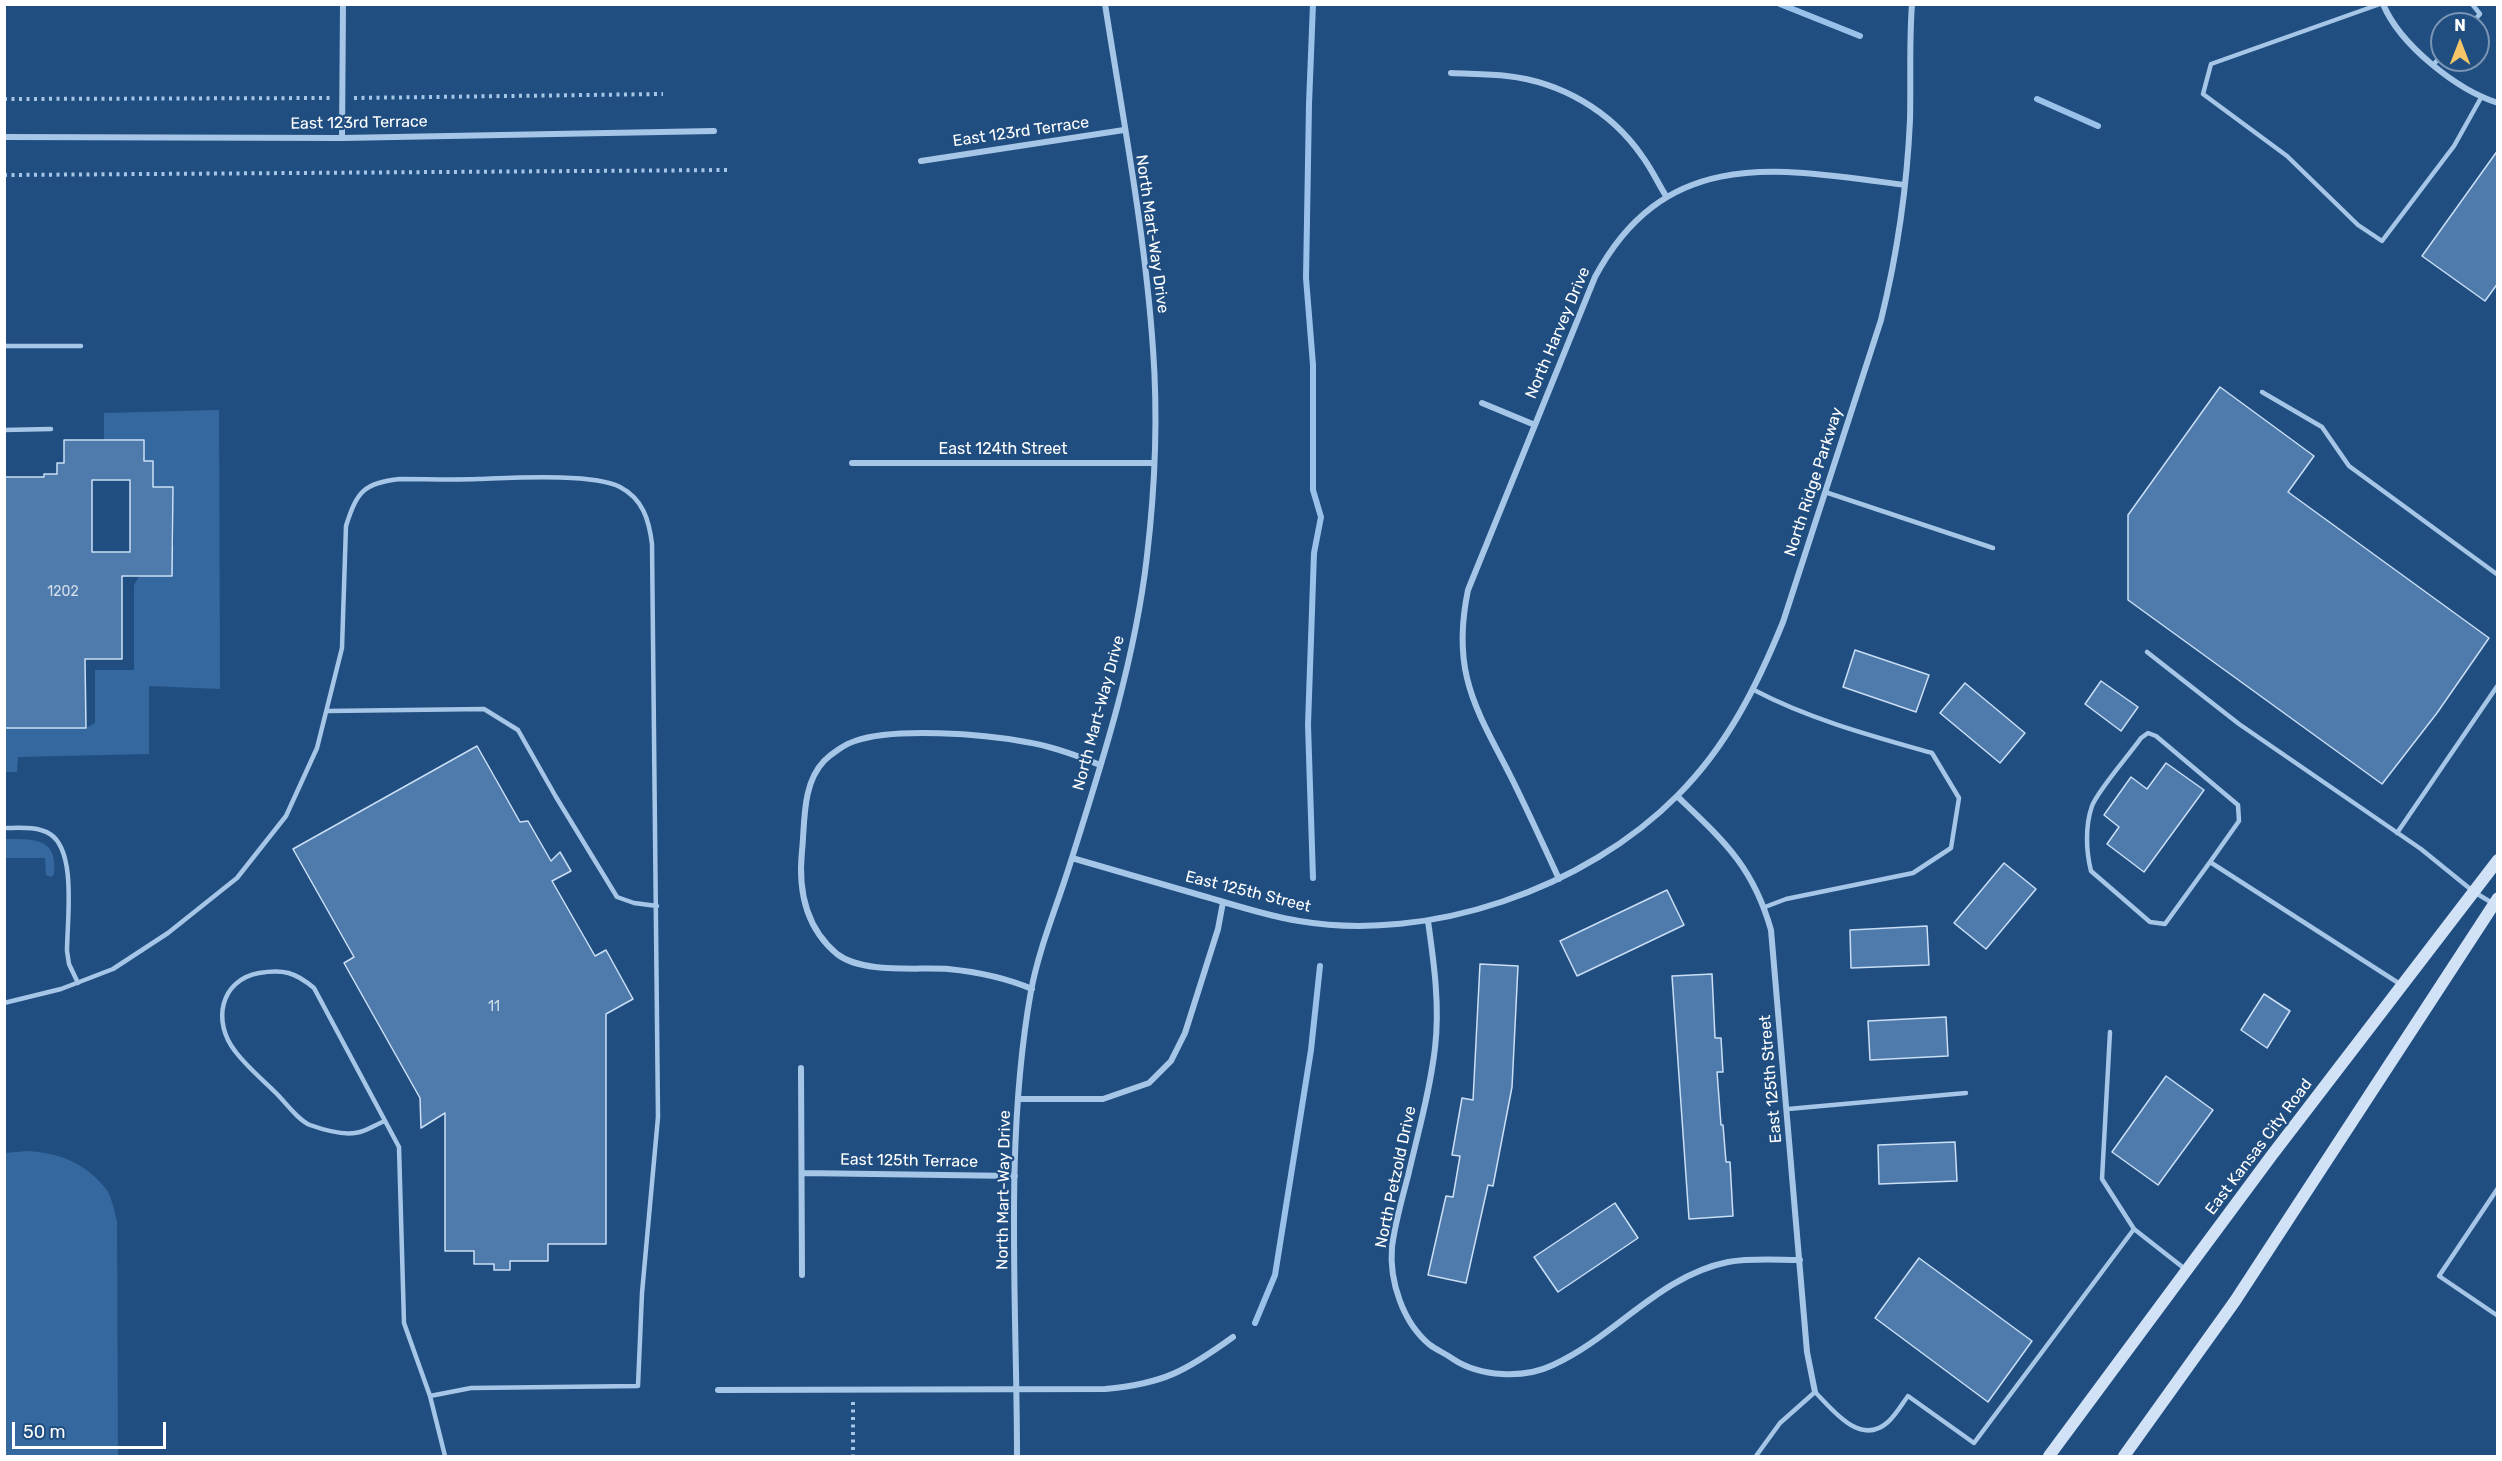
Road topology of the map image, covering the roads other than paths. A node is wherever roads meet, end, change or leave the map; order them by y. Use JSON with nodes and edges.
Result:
{"nodes":[{"id":1,"x":343,"y":4,"type":"edge"},
{"id":2,"x":1105,"y":4,"type":"edge"},
{"id":3,"x":1912,"y":4,"type":"edge"},
{"id":4,"x":2382,"y":4,"type":"edge"},
{"id":5,"x":2430,"y":62,"type":"edge"},
{"id":6,"x":2442,"y":72,"type":"edge"},
{"id":7,"x":1451,"y":73,"type":"dead end"},
{"id":8,"x":2482,"y":96,"type":"junction"},
{"id":9,"x":2498,"y":103,"type":"edge"},
{"id":10,"x":1124,"y":130,"type":"junction"},
{"id":11,"x":714,"y":131,"type":"dead end"},
{"id":12,"x":4,"y":137,"type":"edge"},
{"id":13,"x":342,"y":138,"type":"junction"},
{"id":14,"x":921,"y":160,"type":"dead end"},
{"id":15,"x":1904,"y":184,"type":"junction"},
{"id":16,"x":1665,"y":196,"type":"junction"},
{"id":17,"x":4,"y":346,"type":"edge"},
{"id":18,"x":81,"y":346,"type":"dead end"},
{"id":19,"x":2262,"y":392,"type":"dead end"},
{"id":20,"x":1482,"y":403,"type":"dead end"},
{"id":21,"x":1535,"y":424,"type":"junction"},
{"id":22,"x":51,"y":429,"type":"dead end"},
{"id":23,"x":4,"y":430,"type":"edge"},
{"id":24,"x":852,"y":463,"type":"dead end"},
{"id":25,"x":1154,"y":463,"type":"junction"},
{"id":26,"x":1825,"y":492,"type":"junction"},
{"id":27,"x":1993,"y":548,"type":"dead end"},
{"id":28,"x":2498,"y":575,"type":"edge"},
{"id":29,"x":2147,"y":652,"type":"dead end"},
{"id":30,"x":2498,"y":685,"type":"edge"},
{"id":31,"x":1754,"y":690,"type":"junction"},
{"id":32,"x":327,"y":711,"type":"junction"},
{"id":33,"x":1100,"y":765,"type":"junction"},
{"id":34,"x":1677,"y":796,"type":"junction"},
{"id":35,"x":4,"y":828,"type":"edge"},
{"id":36,"x":2397,"y":833,"type":"junction"},
{"id":37,"x":1072,"y":858,"type":"junction"},
{"id":38,"x":2498,"y":860,"type":"edge"},
{"id":39,"x":2210,"y":862,"type":"junction"},
{"id":40,"x":1559,"y":879,"type":"junction"},
{"id":41,"x":2474,"y":892,"type":"junction"},
{"id":42,"x":1223,"y":902,"type":"junction"},
{"id":43,"x":2496,"y":903,"type":"edge"},
{"id":44,"x":657,"y":906,"type":"junction"},
{"id":45,"x":1765,"y":907,"type":"junction"},
{"id":46,"x":1428,"y":921,"type":"junction"},
{"id":47,"x":78,"y":983,"type":"junction"},
{"id":48,"x":2402,"y":986,"type":"junction"},
{"id":49,"x":1032,"y":988,"type":"junction"},
{"id":50,"x":4,"y":1003,"type":"edge"},
{"id":51,"x":2110,"y":1032,"type":"dead end"},
{"id":52,"x":801,"y":1068,"type":"dead end"},
{"id":53,"x":1966,"y":1093,"type":"dead end"},
{"id":54,"x":1018,"y":1099,"type":"junction"},
{"id":55,"x":1788,"y":1109,"type":"junction"},
{"id":56,"x":385,"y":1121,"type":"junction"},
{"id":57,"x":802,"y":1173,"type":"junction"},
{"id":58,"x":1015,"y":1176,"type":"junction"},
{"id":59,"x":2498,"y":1188,"type":"edge"},
{"id":60,"x":2495,"y":1197,"type":"edge"},
{"id":61,"x":2134,"y":1229,"type":"junction"},
{"id":62,"x":1800,"y":1260,"type":"junction"},
{"id":63,"x":2187,"y":1271,"type":"junction"},
{"id":64,"x":802,"y":1275,"type":"dead end"},
{"id":65,"x":2498,"y":1316,"type":"edge"},
{"id":66,"x":1233,"y":1337,"type":"dead end"},
{"id":67,"x":1017,"y":1389,"type":"junction"},
{"id":68,"x":718,"y":1390,"type":"dead end"},
{"id":69,"x":1815,"y":1392,"type":"junction"},
{"id":70,"x":430,"y":1396,"type":"junction"},
{"id":71,"x":445,"y":1456,"type":"edge"},
{"id":72,"x":1017,"y":1456,"type":"edge"},
{"id":73,"x":1756,"y":1456,"type":"edge"},
{"id":74,"x":2049,"y":1456,"type":"edge"},
{"id":75,"x":2124,"y":1456,"type":"edge"}],
"edges":[{"from":1,"to":13,"type":"street"},
{"from":2,"to":10,"type":"street","name":"North Mart-Way Drive"},
{"from":3,"to":15,"type":"street","name":"North Ridge Parkway"},
{"from":4,"to":5,"type":"street"},
{"from":4,"to":8,"type":"lane"},
{"from":6,"to":8,"type":"street"},
{"from":7,"to":16,"type":"street"},
{"from":8,"to":9,"type":"street"},
{"from":10,"to":14,"type":"street","name":"East 123rd Terrace"},
{"from":10,"to":25,"type":"street","name":"North Mart-Way Drive"},
{"from":11,"to":13,"type":"street","name":"East 123rd Terrace"},
{"from":12,"to":13,"type":"street","name":"East 123rd Terrace"},
{"from":15,"to":16,"type":"street","name":"North Harvey Drive"},
{"from":15,"to":26,"type":"street","name":"North Ridge Parkway"},
{"from":16,"to":21,"type":"street","name":"North Harvey Drive"},
{"from":17,"to":18,"type":"lane"},
{"from":19,"to":28,"type":"lane"},
{"from":20,"to":21,"type":"street","name":"North Harvey Drive"},
{"from":21,"to":40,"type":"street","name":"North Harvey Drive"},
{"from":22,"to":23,"type":"lane"},
{"from":24,"to":25,"type":"street","name":"East 124th Street"},
{"from":25,"to":33,"type":"street","name":"North Mart-Way Drive"},
{"from":26,"to":27,"type":"lane"},
{"from":26,"to":31,"type":"street","name":"North Ridge Parkway"},
{"from":29,"to":36,"type":"lane"},
{"from":30,"to":36,"type":"lane"},
{"from":31,"to":34,"type":"street","name":"North Ridge Parkway"},
{"from":31,"to":45,"type":"lane"},
{"from":32,"to":44,"type":"lane"},
{"from":32,"to":44,"type":"lane"},
{"from":32,"to":47,"type":"lane"},
{"from":33,"to":37,"type":"street","name":"North Mart-Way Drive"},
{"from":33,"to":49,"type":"street"},
{"from":34,"to":40,"type":"street","name":"North Ridge Parkway"},
{"from":34,"to":45,"type":"street","name":"East 125th Street"},
{"from":35,"to":47,"type":"lane"},
{"from":36,"to":41,"type":"lane"},
{"from":37,"to":42,"type":"street","name":"East 125th Street"},
{"from":37,"to":49,"type":"street","name":"North Mart-Way Drive"},
{"from":38,"to":41,"type":"main road","name":"East Kansas City Road"},
{"from":39,"to":39,"type":"lane"},
{"from":39,"to":48,"type":"lane"},
{"from":40,"to":46,"type":"street","name":"East 125th Street"},
{"from":41,"to":43,"type":"lane"},
{"from":41,"to":48,"type":"main road","name":"East Kansas City Road"},
{"from":42,"to":46,"type":"street","name":"East 125th Street"},
{"from":42,"to":54,"type":"street"},
{"from":43,"to":75,"type":"main road"},
{"from":44,"to":70,"type":"lane"},
{"from":45,"to":55,"type":"street","name":"East 125th Street"},
{"from":46,"to":62,"type":"street","name":"North Petzold Drive"},
{"from":47,"to":50,"type":"lane"},
{"from":48,"to":63,"type":"main road","name":"East Kansas City Road"},
{"from":49,"to":54,"type":"street","name":"North Mart-Way Drive"},
{"from":51,"to":61,"type":"lane"},
{"from":52,"to":57,"type":"street"},
{"from":53,"to":55,"type":"lane"},
{"from":54,"to":58,"type":"street","name":"North Mart-Way Drive"},
{"from":55,"to":62,"type":"street","name":"East 125th Street"},
{"from":56,"to":56,"type":"lane"},
{"from":56,"to":70,"type":"lane"},
{"from":57,"to":58,"type":"street","name":"East 125th Terrace"},
{"from":57,"to":64,"type":"street"},
{"from":58,"to":67,"type":"street","name":"North Mart-Way Drive"},
{"from":59,"to":60,"type":"lane"},
{"from":60,"to":65,"type":"lane"},
{"from":61,"to":63,"type":"lane"},
{"from":61,"to":69,"type":"lane"},
{"from":62,"to":69,"type":"street","name":"East 125th Street"},
{"from":63,"to":74,"type":"main road","name":"East Kansas City Road"},
{"from":66,"to":67,"type":"street"},
{"from":67,"to":68,"type":"street"},
{"from":67,"to":72,"type":"street","name":"North Mart-Way Drive"},
{"from":69,"to":73,"type":"lane"},
{"from":70,"to":71,"type":"lane"}]}
